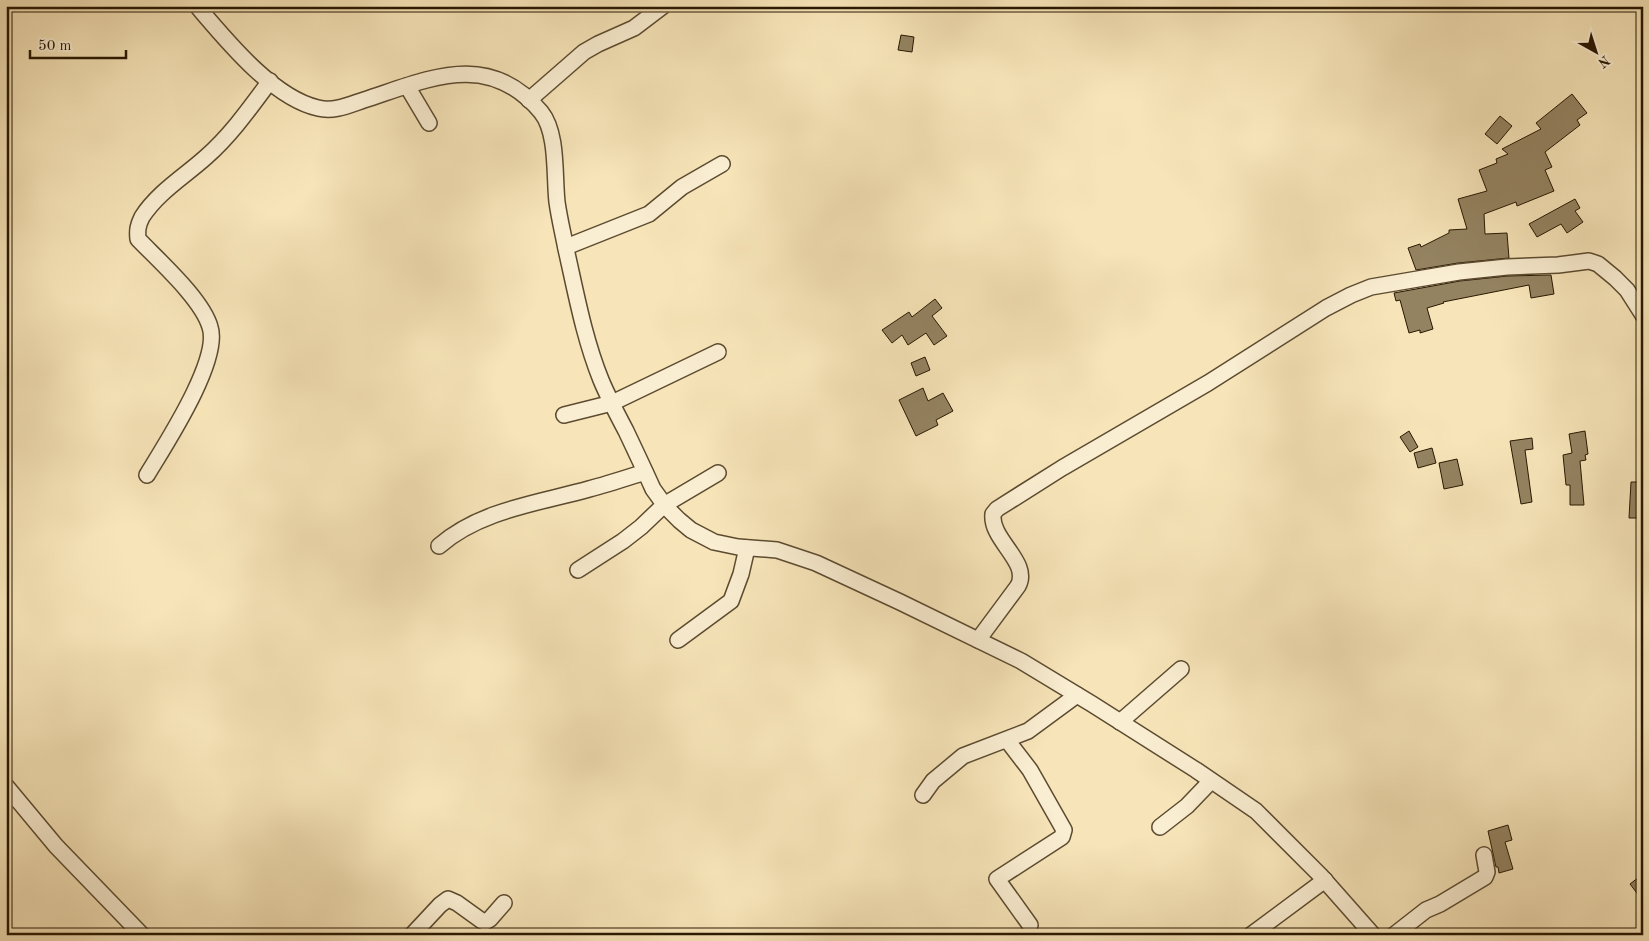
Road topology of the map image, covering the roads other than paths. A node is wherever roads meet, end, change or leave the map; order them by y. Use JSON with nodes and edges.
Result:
{"nodes":[{"id":1,"x":197,"y":6,"type":"edge"},
{"id":2,"x":663,"y":6,"type":"edge"},
{"id":3,"x":270,"y":82,"type":"junction"},
{"id":4,"x":407,"y":86,"type":"junction"},
{"id":5,"x":529,"y":100,"type":"junction"},
{"id":6,"x":429,"y":123,"type":"dead end"},
{"id":7,"x":722,"y":164,"type":"dead end"},
{"id":8,"x":566,"y":247,"type":"junction"},
{"id":9,"x":1643,"y":315,"type":"edge"},
{"id":10,"x":718,"y":352,"type":"dead end"},
{"id":11,"x":612,"y":403,"type":"junction"},
{"id":12,"x":564,"y":415,"type":"dead end"},
{"id":13,"x":645,"y":472,"type":"junction"},
{"id":14,"x":718,"y":473,"type":"dead end"},
{"id":15,"x":147,"y":475,"type":"dead end"},
{"id":16,"x":664,"y":505,"type":"junction"},
{"id":17,"x":439,"y":546,"type":"dead end"},
{"id":18,"x":746,"y":548,"type":"junction"},
{"id":19,"x":578,"y":570,"type":"dead end"},
{"id":20,"x":678,"y":640,"type":"dead end"},
{"id":21,"x":978,"y":640,"type":"junction"},
{"id":22,"x":1181,"y":669,"type":"dead end"},
{"id":23,"x":1077,"y":695,"type":"junction"},
{"id":24,"x":1120,"y":722,"type":"junction"},
{"id":25,"x":1007,"y":740,"type":"junction"},
{"id":26,"x":1211,"y":781,"type":"junction"},
{"id":27,"x":6,"y":786,"type":"edge"},
{"id":28,"x":923,"y":795,"type":"dead end"},
{"id":29,"x":1160,"y":827,"type":"dead end"},
{"id":30,"x":1484,"y":855,"type":"dead end"},
{"id":31,"x":1325,"y":880,"type":"junction"},
{"id":32,"x":504,"y":903,"type":"dead end"},
{"id":33,"x":1030,"y":925,"type":"dead end"},
{"id":34,"x":142,"y":935,"type":"edge"},
{"id":35,"x":412,"y":935,"type":"edge"},
{"id":36,"x":1251,"y":935,"type":"edge"},
{"id":37,"x":1373,"y":935,"type":"edge"},
{"id":38,"x":1394,"y":935,"type":"edge"}],
"edges":[{"from":1,"to":3,"type":"street"},
{"from":2,"to":5,"type":"street"},
{"from":3,"to":4,"type":"street"},
{"from":3,"to":15,"type":"street"},
{"from":4,"to":5,"type":"street"},
{"from":4,"to":6,"type":"street"},
{"from":5,"to":8,"type":"street"},
{"from":7,"to":8,"type":"street"},
{"from":8,"to":11,"type":"street"},
{"from":9,"to":21,"type":"street"},
{"from":10,"to":11,"type":"street"},
{"from":11,"to":12,"type":"street"},
{"from":11,"to":13,"type":"street"},
{"from":13,"to":16,"type":"street"},
{"from":13,"to":17,"type":"street"},
{"from":14,"to":16,"type":"street"},
{"from":16,"to":18,"type":"street"},
{"from":16,"to":19,"type":"street"},
{"from":18,"to":20,"type":"street"},
{"from":18,"to":21,"type":"street"},
{"from":21,"to":23,"type":"street"},
{"from":22,"to":24,"type":"street"},
{"from":23,"to":24,"type":"street"},
{"from":23,"to":25,"type":"street"},
{"from":24,"to":26,"type":"street"},
{"from":25,"to":28,"type":"street"},
{"from":25,"to":33,"type":"street"},
{"from":26,"to":29,"type":"street"},
{"from":26,"to":31,"type":"street"},
{"from":27,"to":34,"type":"street"},
{"from":30,"to":38,"type":"street"},
{"from":31,"to":36,"type":"street"},
{"from":31,"to":37,"type":"street"},
{"from":32,"to":35,"type":"street"}]}
